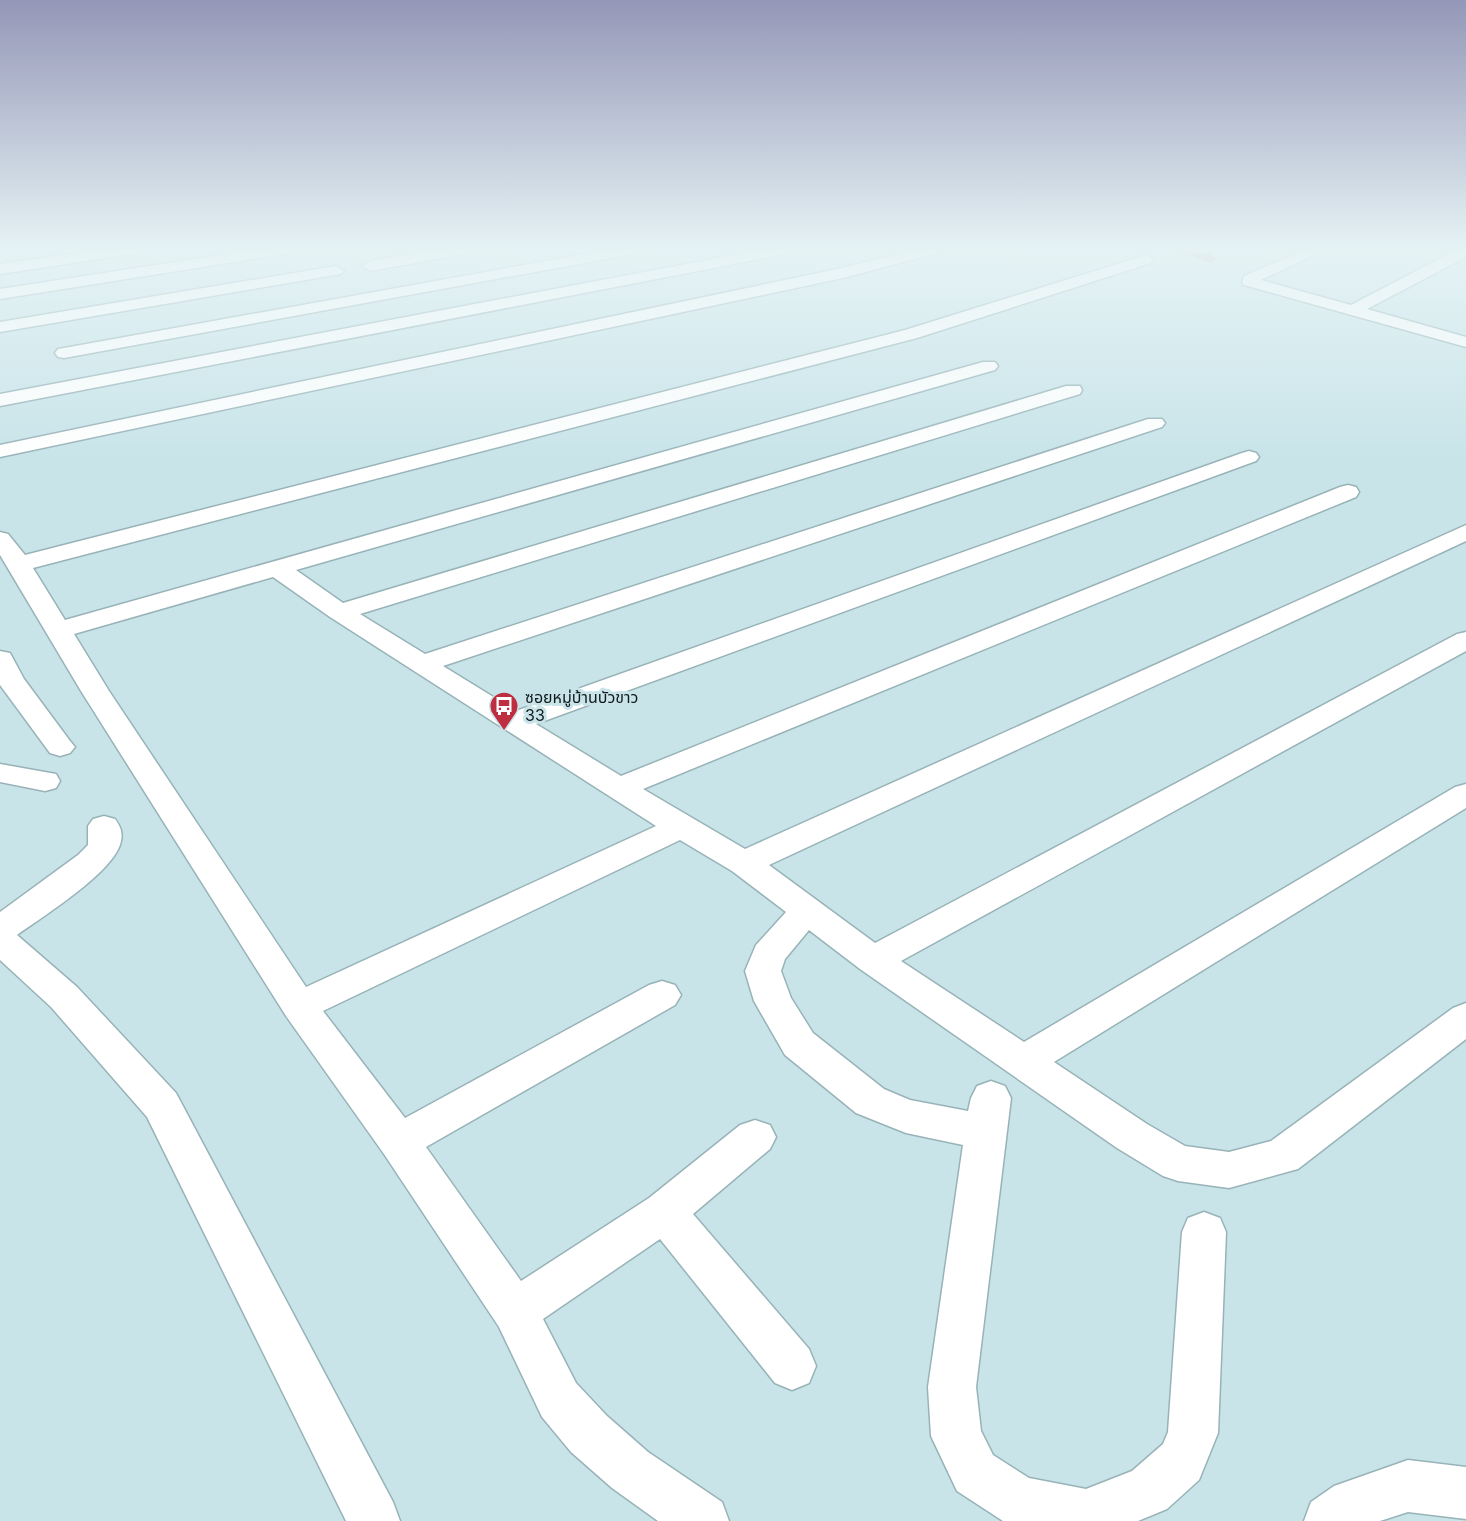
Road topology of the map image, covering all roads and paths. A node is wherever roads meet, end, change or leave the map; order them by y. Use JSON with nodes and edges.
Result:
{"nodes":[{"id":1,"x":68,"y":320,"type":"edge"},
{"id":2,"x":247,"y":320,"type":"edge"},
{"id":3,"x":419,"y":320,"type":"edge"},
{"id":4,"x":619,"y":320,"type":"edge"},
{"id":5,"x":956,"y":320,"type":"edge"},
{"id":6,"x":1386,"y":320,"type":"edge"},
{"id":7,"x":372,"y":329,"type":"junction"},
{"id":8,"x":1,"y":334,"type":"edge"},
{"id":9,"x":1466,"y":341,"type":"edge"},
{"id":10,"x":64,"y":353,"type":"dead end"},
{"id":11,"x":414,"y":363,"type":"junction"},
{"id":12,"x":989,"y":366,"type":"dead end"},
{"id":13,"x":1073,"y":390,"type":"dead end"},
{"id":14,"x":0,"y":400,"type":"edge"},
{"id":15,"x":1155,"y":423,"type":"dead end"},
{"id":16,"x":0,"y":451,"type":"edge"},
{"id":17,"x":1249,"y":457,"type":"dead end"},
{"id":18,"x":1348,"y":492,"type":"dead end"},
{"id":19,"x":1466,"y":532,"type":"edge"},
{"id":20,"x":0,"y":539,"type":"edge"},
{"id":21,"x":19,"y":564,"type":"junction"},
{"id":22,"x":275,"y":567,"type":"junction"},
{"id":23,"x":339,"y":612,"type":"junction"},
{"id":24,"x":59,"y":630,"type":"junction"},
{"id":25,"x":1466,"y":640,"type":"edge"},
{"id":26,"x":422,"y":664,"type":"junction"},
{"id":27,"x":4,"y":674,"type":"edge"},
{"id":28,"x":513,"y":722,"type":"junction"},
{"id":29,"x":60,"y":747,"type":"dead end"},
{"id":30,"x":3,"y":769,"type":"edge"},
{"id":31,"x":45,"y":782,"type":"dead end"},
{"id":32,"x":620,"y":787,"type":"junction"},
{"id":33,"x":1466,"y":794,"type":"edge"},
{"id":34,"x":104,"y":826,"type":"dead end"},
{"id":35,"x":681,"y":827,"type":"junction"},
{"id":36,"x":744,"y":863,"type":"junction"},
{"id":37,"x":807,"y":910,"type":"junction"},
{"id":38,"x":0,"y":929,"type":"edge"},
{"id":39,"x":0,"y":940,"type":"edge"},
{"id":40,"x":873,"y":960,"type":"junction"},
{"id":41,"x":662,"y":995,"type":"dead end"},
{"id":42,"x":298,"y":1006,"type":"junction"},
{"id":43,"x":1466,"y":1018,"type":"edge"},
{"id":44,"x":1023,"y":1062,"type":"junction"},
{"id":45,"x":755,"y":1137,"type":"dead end"},
{"id":46,"x":399,"y":1142,"type":"junction"},
{"id":47,"x":664,"y":1212,"type":"junction"},
{"id":48,"x":1204,"y":1232,"type":"dead end"},
{"id":49,"x":515,"y":1311,"type":"junction"},
{"id":50,"x":792,"y":1366,"type":"dead end"},
{"id":51,"x":1466,"y":1493,"type":"edge"},
{"id":52,"x":374,"y":1521,"type":"edge"},
{"id":53,"x":703,"y":1521,"type":"edge"},
{"id":54,"x":1330,"y":1521,"type":"edge"}],
"edges":[{"from":1,"to":8,"type":"street"},
{"from":2,"to":10,"type":"street"},
{"from":3,"to":7,"type":"street"},
{"from":4,"to":11,"type":"street"},
{"from":5,"to":21,"type":"street"},
{"from":6,"to":9,"type":"street"},
{"from":7,"to":11,"type":"street"},
{"from":7,"to":14,"type":"street"},
{"from":11,"to":16,"type":"street"},
{"from":12,"to":22,"type":"street"},
{"from":13,"to":23,"type":"street"},
{"from":15,"to":26,"type":"street"},
{"from":17,"to":28,"type":"street"},
{"from":18,"to":32,"type":"street"},
{"from":19,"to":36,"type":"street"},
{"from":20,"to":21,"type":"street"},
{"from":21,"to":24,"type":"street"},
{"from":22,"to":23,"type":"street"},
{"from":22,"to":24,"type":"street"},
{"from":23,"to":26,"type":"street"},
{"from":24,"to":42,"type":"street"},
{"from":25,"to":40,"type":"street"},
{"from":26,"to":28,"type":"street"},
{"from":27,"to":29,"type":"street"},
{"from":28,"to":32,"type":"street"},
{"from":30,"to":31,"type":"street"},
{"from":32,"to":35,"type":"street"},
{"from":33,"to":44,"type":"street"},
{"from":34,"to":38,"type":"street"},
{"from":35,"to":36,"type":"street"},
{"from":35,"to":42,"type":"street"},
{"from":36,"to":37,"type":"street"},
{"from":37,"to":40,"type":"street"},
{"from":37,"to":48,"type":"street"},
{"from":39,"to":52,"type":"street"},
{"from":40,"to":44,"type":"street"},
{"from":41,"to":46,"type":"street"},
{"from":42,"to":46,"type":"street"},
{"from":43,"to":44,"type":"street"},
{"from":45,"to":47,"type":"street"},
{"from":46,"to":49,"type":"street"},
{"from":47,"to":49,"type":"street"},
{"from":47,"to":50,"type":"street"},
{"from":49,"to":53,"type":"street"},
{"from":51,"to":54,"type":"street"}]}
